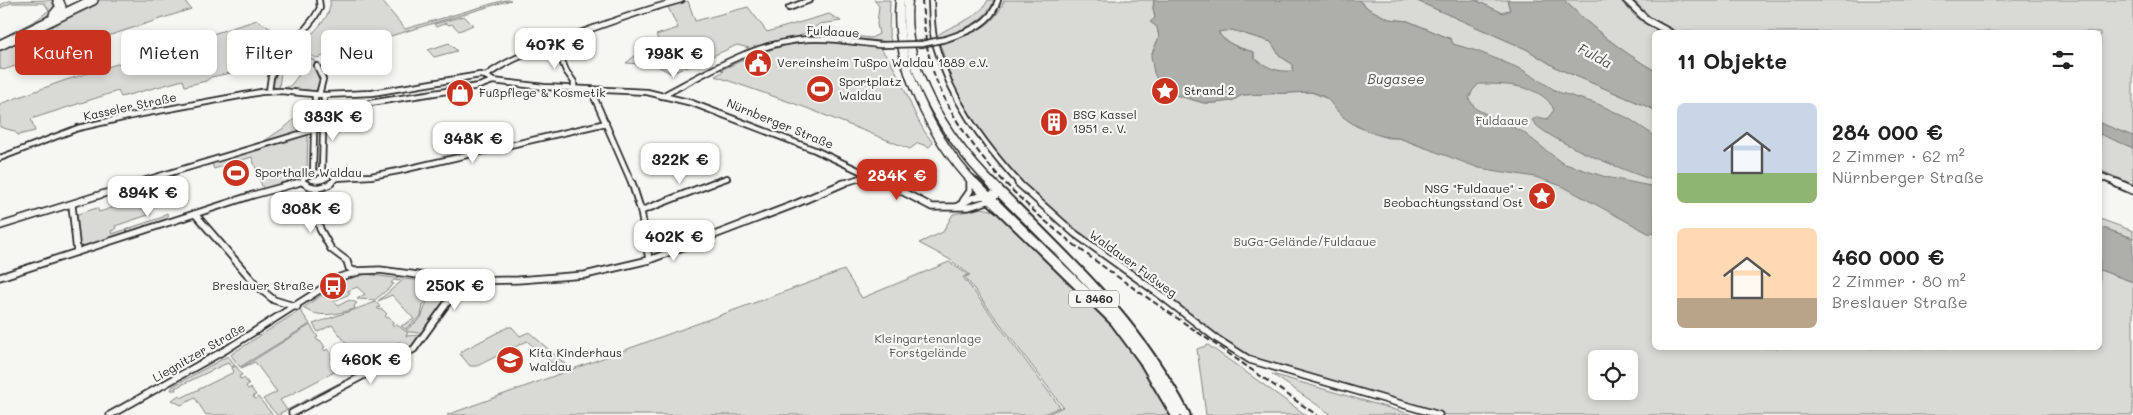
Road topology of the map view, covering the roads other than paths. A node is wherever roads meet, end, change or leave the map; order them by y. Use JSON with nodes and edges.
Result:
{"nodes":[{"id":1,"x":58,"y":0,"type":"edge"},
{"id":2,"x":93,"y":0,"type":"edge"},
{"id":3,"x":319,"y":0,"type":"edge"},
{"id":4,"x":681,"y":0,"type":"edge"},
{"id":5,"x":810,"y":0,"type":"edge"},
{"id":6,"x":900,"y":0,"type":"edge"},
{"id":7,"x":908,"y":0,"type":"edge"},
{"id":8,"x":931,"y":0,"type":"edge"},
{"id":9,"x":998,"y":0,"type":"edge"},
{"id":10,"x":1626,"y":0,"type":"edge"},
{"id":11,"x":789,"y":8,"type":"dead end"},
{"id":12,"x":42,"y":23,"type":"junction"},
{"id":13,"x":1665,"y":30,"type":"edge"},
{"id":14,"x":0,"y":45,"type":"edge"},
{"id":15,"x":552,"y":45,"type":"junction"},
{"id":16,"x":317,"y":66,"type":"dead end"},
{"id":17,"x":486,"y":76,"type":"junction"},
{"id":18,"x":493,"y":81,"type":"junction"},
{"id":19,"x":406,"y":88,"type":"junction"},
{"id":20,"x":574,"y":90,"type":"junction"},
{"id":21,"x":591,"y":90,"type":"junction"},
{"id":22,"x":269,"y":91,"type":"junction"},
{"id":23,"x":319,"y":95,"type":"junction"},
{"id":24,"x":412,"y":95,"type":"junction"},
{"id":25,"x":662,"y":96,"type":"junction"},
{"id":26,"x":370,"y":103,"type":"dead end"},
{"id":27,"x":606,"y":123,"type":"junction"},
{"id":28,"x":323,"y":127,"type":"junction"},
{"id":29,"x":316,"y":130,"type":"junction"},
{"id":30,"x":0,"y":158,"type":"edge"},
{"id":31,"x":322,"y":171,"type":"junction"},
{"id":32,"x":313,"y":172,"type":"junction"},
{"id":33,"x":870,"y":175,"type":"junction"},
{"id":34,"x":2102,"y":177,"type":"edge"},
{"id":35,"x":336,"y":178,"type":"junction"},
{"id":36,"x":727,"y":178,"type":"dead end"},
{"id":37,"x":970,"y":179,"type":"junction"},
{"id":38,"x":302,"y":182,"type":"junction"},
{"id":39,"x":317,"y":188,"type":"junction"},
{"id":40,"x":2133,"y":190,"type":"edge"},
{"id":41,"x":999,"y":193,"type":"junction"},
{"id":42,"x":988,"y":197,"type":"junction"},
{"id":43,"x":960,"y":204,"type":"junction"},
{"id":44,"x":72,"y":205,"type":"junction"},
{"id":45,"x":641,"y":211,"type":"junction"},
{"id":46,"x":195,"y":214,"type":"junction"},
{"id":47,"x":0,"y":226,"type":"edge"},
{"id":48,"x":77,"y":252,"type":"junction"},
{"id":49,"x":649,"y":260,"type":"junction"},
{"id":50,"x":348,"y":266,"type":"junction"},
{"id":51,"x":358,"y":272,"type":"junction"},
{"id":52,"x":0,"y":277,"type":"edge"},
{"id":53,"x":340,"y":277,"type":"junction"},
{"id":54,"x":463,"y":281,"type":"junction"},
{"id":55,"x":297,"y":307,"type":"junction"},
{"id":56,"x":292,"y":413,"type":"dead end"},
{"id":57,"x":110,"y":415,"type":"edge"},
{"id":58,"x":1176,"y":415,"type":"edge"},
{"id":59,"x":1185,"y":415,"type":"edge"},
{"id":60,"x":1440,"y":415,"type":"edge"}],
"edges":[{"from":1,"to":12,"type":"highway"},
{"from":2,"to":12,"type":"highway"},
{"from":3,"to":22,"type":"street"},
{"from":4,"to":15,"type":"street"},
{"from":5,"to":11,"type":"street"},
{"from":6,"to":37,"type":"main road","number":"L 3460"},
{"from":7,"to":41,"type":"main road","number":"L 3460"},
{"from":8,"to":60,"type":"street","name":"Waldauer Fußweg"},
{"from":9,"to":25,"type":"street","name":"Fuldaaue","bridge":true},
{"from":10,"to":13,"type":"street"},
{"from":12,"to":14,"type":"highway"},
{"from":15,"to":17,"type":"street"},
{"from":15,"to":20,"type":"street"},
{"from":16,"to":23,"type":"street"},
{"from":17,"to":18,"type":"street","name":"Nürnberger Straße"},
{"from":17,"to":19,"type":"street"},
{"from":18,"to":20,"type":"street","name":"Nürnberger Straße"},
{"from":18,"to":24,"type":"street","name":"Nürnberger Straße"},
{"from":19,"to":23,"type":"street"},
{"from":19,"to":24,"type":"street"},
{"from":20,"to":21,"type":"street","name":"Nürnberger Straße"},
{"from":21,"to":25,"type":"street","name":"Nürnberger Straße"},
{"from":21,"to":27,"type":"street"},
{"from":22,"to":23,"type":"street"},
{"from":22,"to":30,"type":"street","name":"Kasseler Straße"},
{"from":23,"to":28,"type":"street"},
{"from":23,"to":29,"type":"street"},
{"from":24,"to":26,"type":"street","name":"Nürnberger Straße"},
{"from":25,"to":33,"type":"street","name":"Nürnberger Straße"},
{"from":27,"to":35,"type":"street"},
{"from":27,"to":45,"type":"street"},
{"from":28,"to":29,"type":"street"},
{"from":28,"to":31,"type":"street"},
{"from":29,"to":32,"type":"street"},
{"from":29,"to":44,"type":"street"},
{"from":31,"to":32,"type":"street"},
{"from":31,"to":35,"type":"street"},
{"from":32,"to":38,"type":"street"},
{"from":33,"to":43,"type":"street","name":"Nürnberger Straße"},
{"from":33,"to":49,"type":"street"},
{"from":34,"to":40,"type":"street"},
{"from":35,"to":39,"type":"street"},
{"from":36,"to":45,"type":"street"},
{"from":37,"to":42,"type":"main road","number":"L 3460"},
{"from":37,"to":43,"type":"street"},
{"from":38,"to":39,"type":"street"},
{"from":38,"to":46,"type":"street"},
{"from":39,"to":50,"type":"street"},
{"from":41,"to":42,"type":"street","name":"Nürnberger Straße"},
{"from":41,"to":59,"type":"main road","number":"L 3460"},
{"from":42,"to":43,"type":"street","name":"Nürnberger Straße"},
{"from":42,"to":58,"type":"main road","number":"L 3460"},
{"from":44,"to":47,"type":"street"},
{"from":44,"to":48,"type":"street"},
{"from":45,"to":49,"type":"street"},
{"from":46,"to":48,"type":"street"},
{"from":46,"to":55,"type":"street"},
{"from":48,"to":52,"type":"street"},
{"from":49,"to":54,"type":"street"},
{"from":50,"to":51,"type":"street"},
{"from":50,"to":53,"type":"street","name":"Liegnitzer Straße"},
{"from":51,"to":53,"type":"street","name":"Liegnitzer Straße"},
{"from":51,"to":54,"type":"street"},
{"from":53,"to":55,"type":"street","name":"Liegnitzer Straße"},
{"from":54,"to":56,"type":"street"},
{"from":55,"to":57,"type":"street","name":"Liegnitzer Straße"}]}
